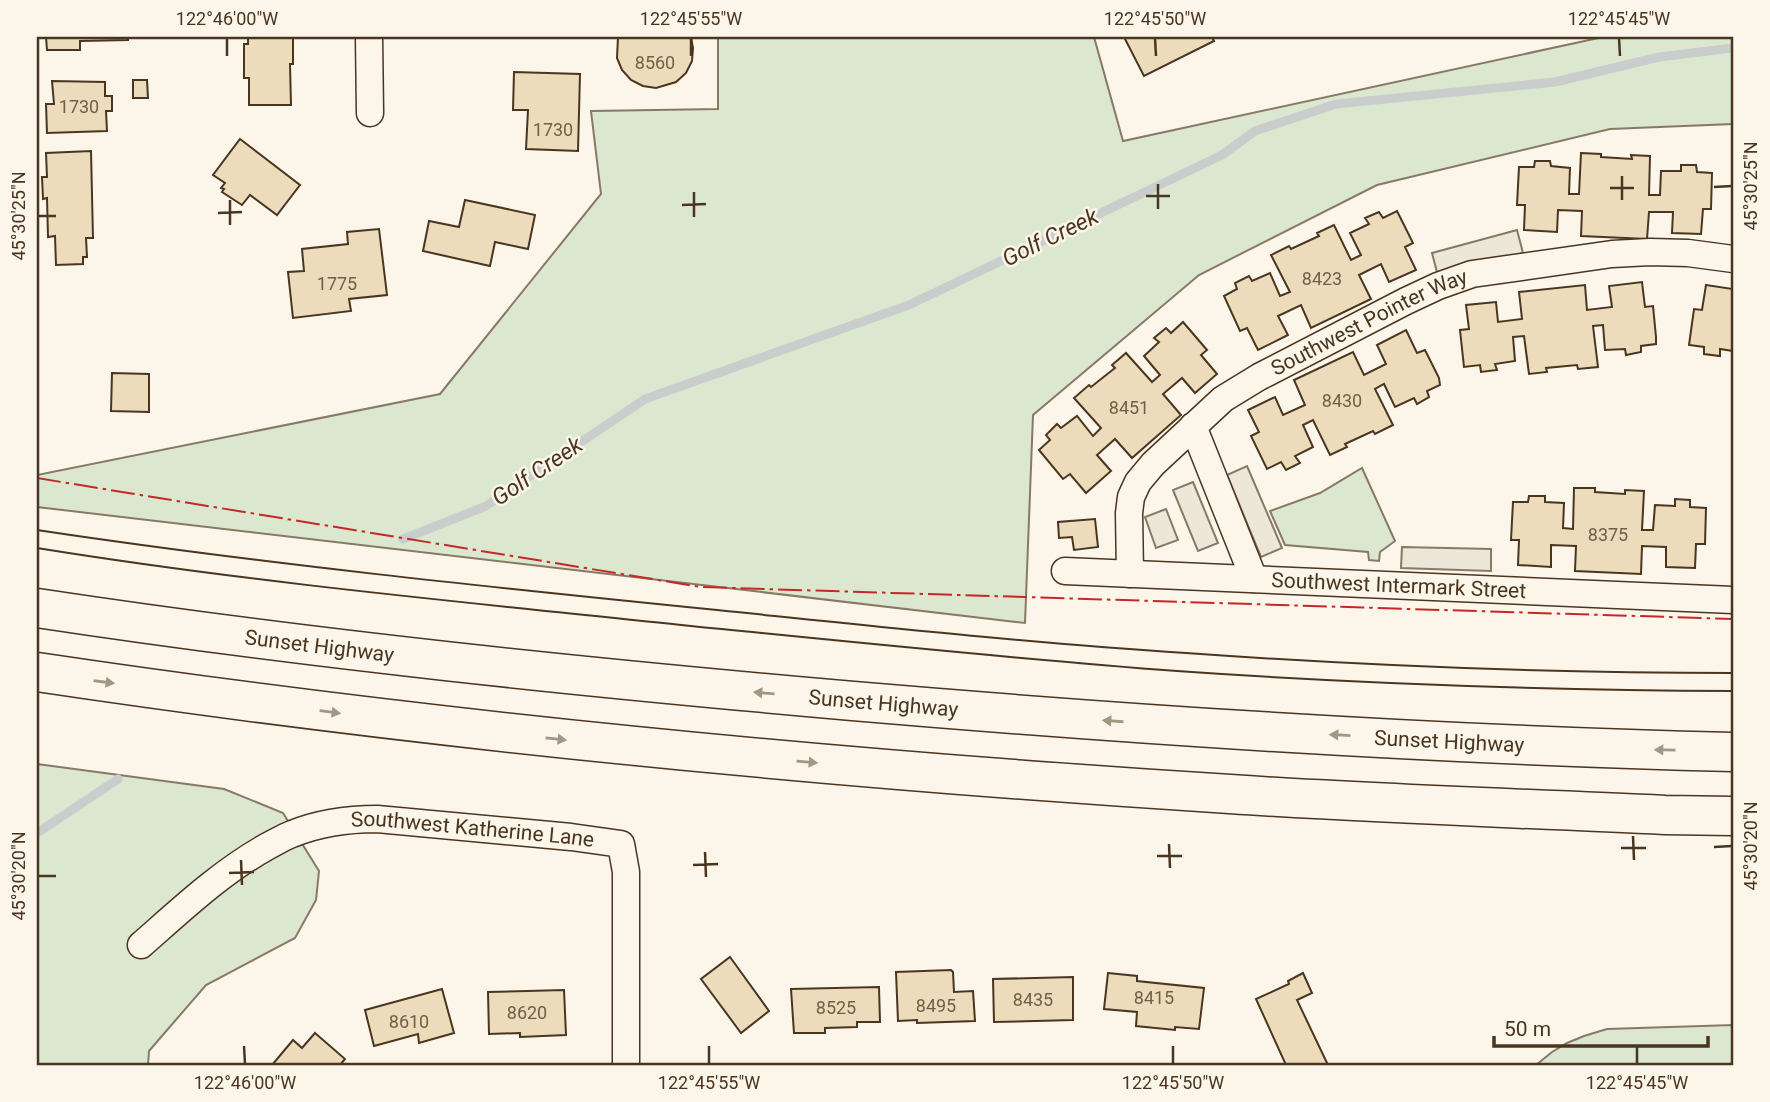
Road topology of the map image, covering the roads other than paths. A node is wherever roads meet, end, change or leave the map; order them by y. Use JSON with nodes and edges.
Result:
{"nodes":[{"id":1,"x":369,"y":37,"type":"edge"},
{"id":2,"x":370,"y":113,"type":"dead end"},
{"id":3,"x":1733,"y":259,"type":"edge"},
{"id":4,"x":1193,"y":426,"type":"junction"},
{"id":5,"x":1065,"y":571,"type":"dead end"},
{"id":6,"x":1130,"y":574,"type":"junction"},
{"id":7,"x":1254,"y":579,"type":"junction"},
{"id":8,"x":1733,"y":600,"type":"edge"},
{"id":9,"x":37,"y":608,"type":"edge"},
{"id":10,"x":37,"y":672,"type":"edge"},
{"id":11,"x":1733,"y":752,"type":"edge"},
{"id":12,"x":1733,"y":817,"type":"edge"},
{"id":13,"x":141,"y":945,"type":"dead end"},
{"id":14,"x":626,"y":1065,"type":"edge"}],
"edges":[{"from":1,"to":2,"type":"street"},
{"from":3,"to":4,"type":"street","name":"Southwest Pointer Way"},
{"from":4,"to":6,"type":"street","name":"Southwest Pointer Way"},
{"from":4,"to":7,"type":"street"},
{"from":5,"to":6,"type":"street","name":"Southwest Intermark Street"},
{"from":6,"to":7,"type":"street","name":"Southwest Intermark Street"},
{"from":7,"to":8,"type":"street","name":"Southwest Intermark Street"},
{"from":11,"to":9,"type":"highway","name":"Sunset Highway","one_way":true},
{"from":10,"to":12,"type":"highway","one_way":true},
{"from":13,"to":14,"type":"street","name":"Southwest Katherine Lane"}]}
